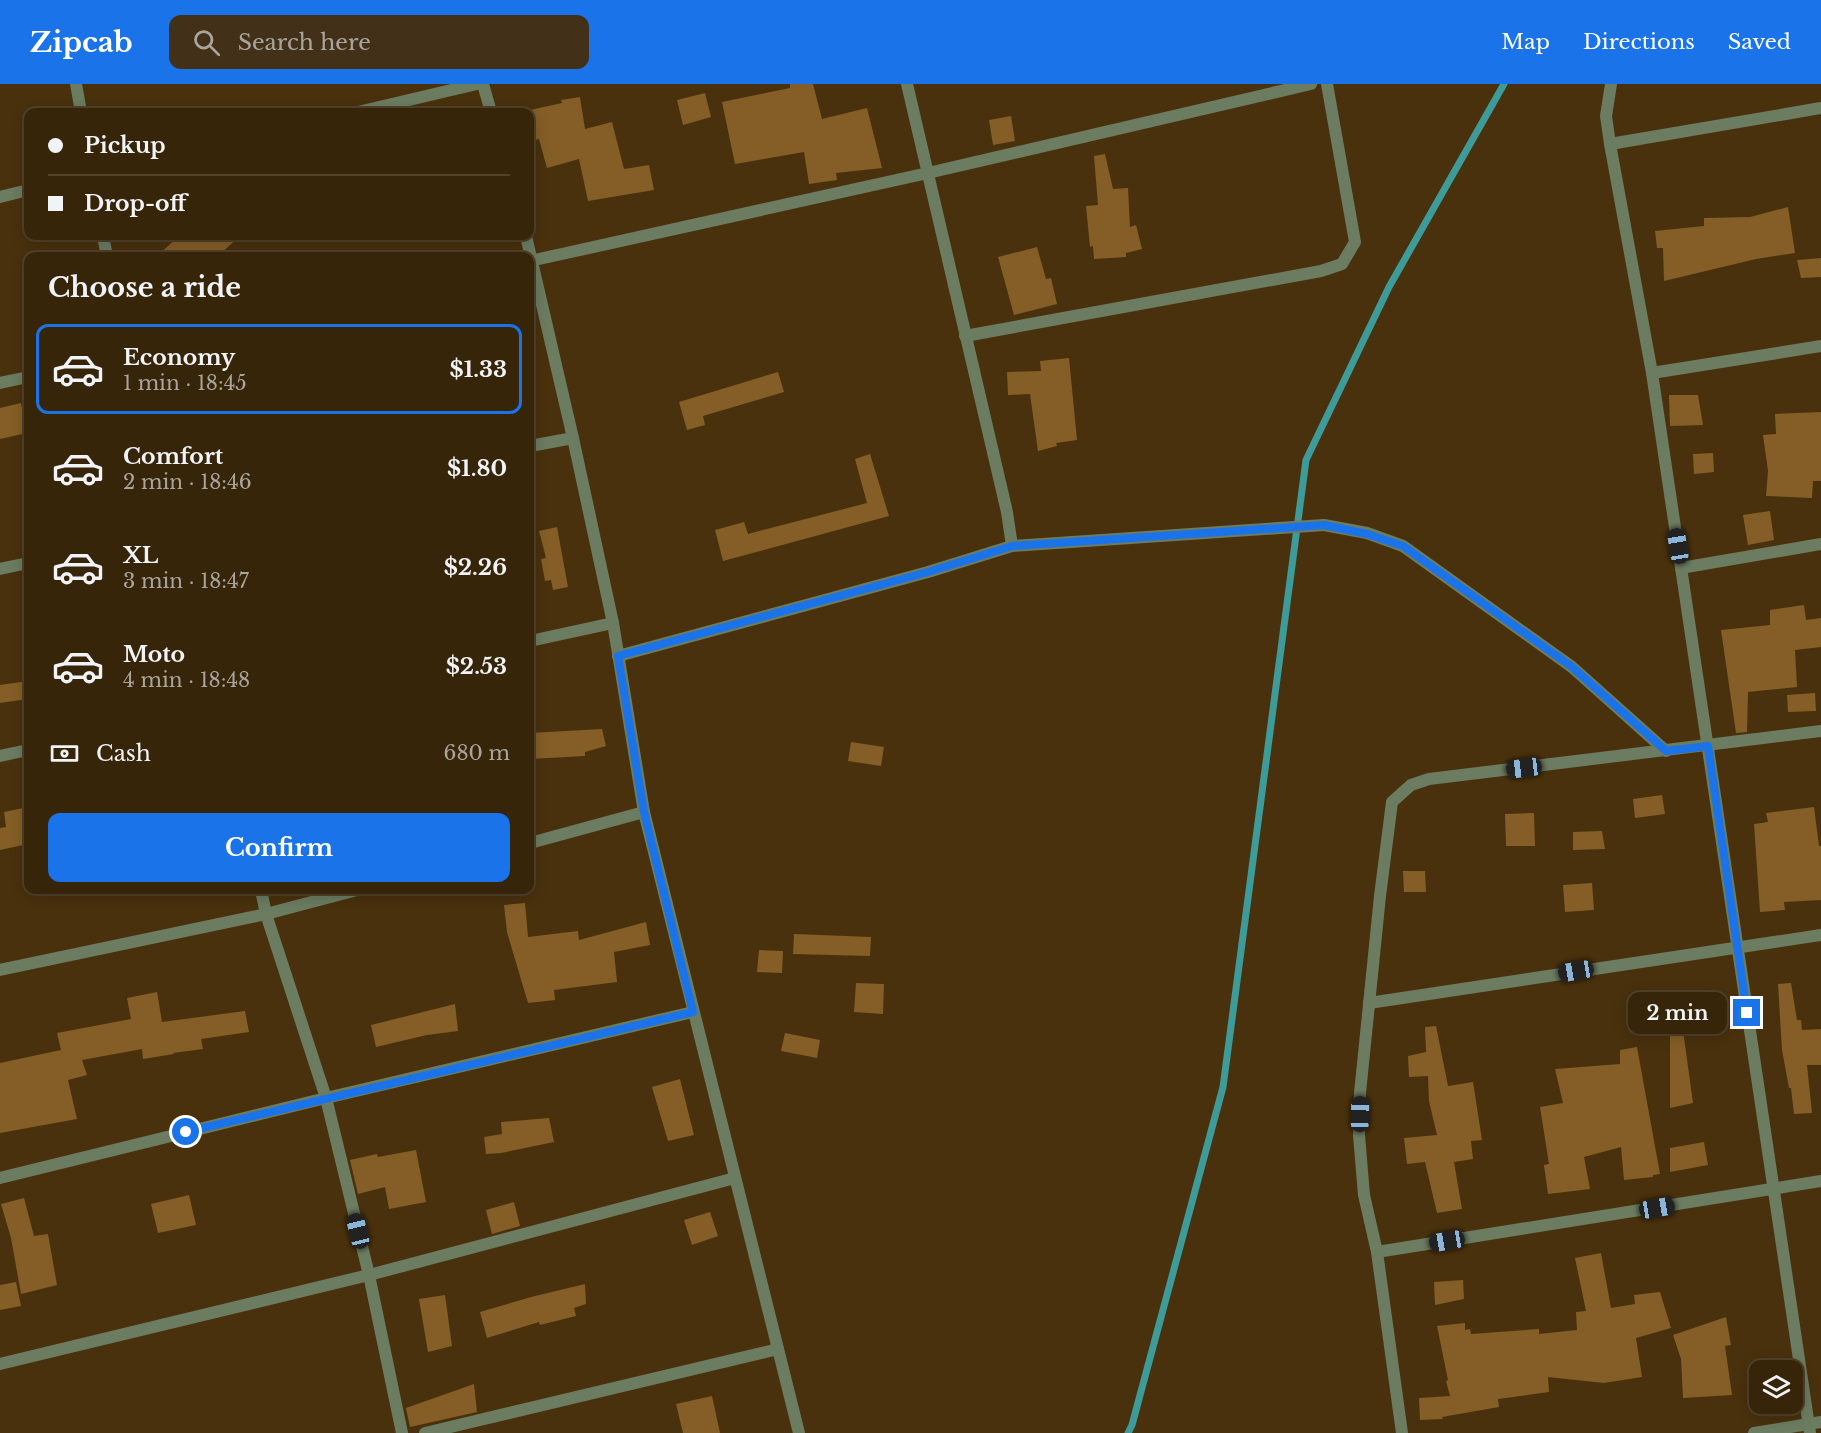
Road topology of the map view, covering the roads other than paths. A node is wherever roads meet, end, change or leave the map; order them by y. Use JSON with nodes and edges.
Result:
{"nodes":[{"id":1,"x":76,"y":84,"type":"edge"},
{"id":2,"x":477,"y":84,"type":"edge"},
{"id":3,"x":483,"y":84,"type":"edge"},
{"id":4,"x":908,"y":84,"type":"edge"},
{"id":5,"x":1311,"y":84,"type":"edge"},
{"id":6,"x":1327,"y":84,"type":"edge"},
{"id":7,"x":1611,"y":84,"type":"edge"},
{"id":8,"x":80,"y":108,"type":"edge"},
{"id":9,"x":375,"y":108,"type":"edge"},
{"id":10,"x":490,"y":108,"type":"edge"},
{"id":11,"x":1821,"y":108,"type":"edge"},
{"id":12,"x":1610,"y":144,"type":"junction"},
{"id":13,"x":928,"y":173,"type":"junction"},
{"id":14,"x":24,"y":191,"type":"edge"},
{"id":15,"x":0,"y":197,"type":"edge"},
{"id":16,"x":534,"y":259,"type":"edge"},
{"id":17,"x":534,"y":273,"type":"edge"},
{"id":18,"x":965,"y":336,"type":"junction"},
{"id":19,"x":1821,"y":346,"type":"edge"},
{"id":20,"x":1652,"y":373,"type":"junction"},
{"id":21,"x":24,"y":377,"type":"edge"},
{"id":22,"x":0,"y":383,"type":"edge"},
{"id":23,"x":573,"y":438,"type":"junction"},
{"id":24,"x":534,"y":445,"type":"edge"},
{"id":25,"x":1821,"y":544,"type":"edge"},
{"id":26,"x":1012,"y":546,"type":"junction"},
{"id":27,"x":24,"y":563,"type":"edge"},
{"id":28,"x":1681,"y":568,"type":"junction"},
{"id":29,"x":0,"y":569,"type":"edge"},
{"id":30,"x":613,"y":623,"type":"junction"},
{"id":31,"x":534,"y":640,"type":"edge"},
{"id":32,"x":618,"y":656,"type":"junction"},
{"id":33,"x":1821,"y":731,"type":"edge"},
{"id":34,"x":1708,"y":746,"type":"junction"},
{"id":35,"x":24,"y":751,"type":"edge"},
{"id":36,"x":1666,"y":751,"type":"junction"},
{"id":37,"x":0,"y":756,"type":"edge"},
{"id":38,"x":644,"y":812,"type":"junction"},
{"id":39,"x":534,"y":842,"type":"edge"},
{"id":40,"x":262,"y":894,"type":"edge"},
{"id":41,"x":342,"y":894,"type":"edge"},
{"id":42,"x":266,"y":914,"type":"junction"},
{"id":43,"x":1821,"y":935,"type":"edge"},
{"id":44,"x":1737,"y":947,"type":"junction"},
{"id":45,"x":0,"y":970,"type":"edge"},
{"id":46,"x":1369,"y":1003,"type":"junction"},
{"id":47,"x":693,"y":1012,"type":"junction"},
{"id":48,"x":326,"y":1098,"type":"junction"},
{"id":49,"x":0,"y":1178,"type":"edge"},
{"id":50,"x":735,"y":1178,"type":"junction"},
{"id":51,"x":1821,"y":1181,"type":"edge"},
{"id":52,"x":1773,"y":1189,"type":"junction"},
{"id":53,"x":1377,"y":1252,"type":"junction"},
{"id":54,"x":369,"y":1275,"type":"junction"},
{"id":55,"x":778,"y":1349,"type":"junction"},
{"id":56,"x":0,"y":1364,"type":"edge"},
{"id":57,"x":1813,"y":1427,"type":"edge"},
{"id":58,"x":402,"y":1433,"type":"edge"},
{"id":59,"x":425,"y":1433,"type":"edge"},
{"id":60,"x":800,"y":1433,"type":"edge"},
{"id":61,"x":1402,"y":1433,"type":"edge"},
{"id":62,"x":1754,"y":1433,"type":"edge"}],
"edges":[{"from":1,"to":8,"type":"street"},
{"from":2,"to":9,"type":"street"},
{"from":3,"to":10,"type":"street"},
{"from":4,"to":13,"type":"street"},
{"from":5,"to":13,"type":"street"},
{"from":6,"to":18,"type":"street"},
{"from":7,"to":12,"type":"street"},
{"from":11,"to":12,"type":"street"},
{"from":12,"to":20,"type":"street"},
{"from":13,"to":16,"type":"street"},
{"from":13,"to":18,"type":"street"},
{"from":14,"to":15,"type":"street"},
{"from":17,"to":23,"type":"street"},
{"from":18,"to":26,"type":"street"},
{"from":19,"to":20,"type":"street"},
{"from":20,"to":28,"type":"street"},
{"from":21,"to":22,"type":"street"},
{"from":23,"to":24,"type":"street"},
{"from":23,"to":30,"type":"street"},
{"from":25,"to":28,"type":"street"},
{"from":26,"to":32,"type":"street"},
{"from":26,"to":36,"type":"street"},
{"from":27,"to":29,"type":"street"},
{"from":28,"to":34,"type":"street"},
{"from":30,"to":31,"type":"street"},
{"from":30,"to":32,"type":"street"},
{"from":32,"to":38,"type":"street"},
{"from":33,"to":34,"type":"street"},
{"from":34,"to":36,"type":"street"},
{"from":34,"to":44,"type":"street"},
{"from":35,"to":37,"type":"street"},
{"from":36,"to":46,"type":"street"},
{"from":38,"to":39,"type":"street"},
{"from":38,"to":47,"type":"street"},
{"from":40,"to":42,"type":"street"},
{"from":41,"to":42,"type":"street"},
{"from":42,"to":45,"type":"street"},
{"from":42,"to":48,"type":"street"},
{"from":43,"to":44,"type":"street"},
{"from":44,"to":46,"type":"street"},
{"from":44,"to":52,"type":"street"},
{"from":46,"to":53,"type":"street"},
{"from":47,"to":48,"type":"street"},
{"from":47,"to":50,"type":"street"},
{"from":48,"to":49,"type":"street"},
{"from":48,"to":54,"type":"street"},
{"from":50,"to":54,"type":"street"},
{"from":50,"to":55,"type":"street"},
{"from":51,"to":52,"type":"street"},
{"from":52,"to":53,"type":"street"},
{"from":52,"to":57,"type":"street"},
{"from":53,"to":61,"type":"street"},
{"from":54,"to":56,"type":"street"},
{"from":54,"to":58,"type":"street"},
{"from":55,"to":59,"type":"street"},
{"from":55,"to":60,"type":"street"},
{"from":57,"to":62,"type":"street"}]}
